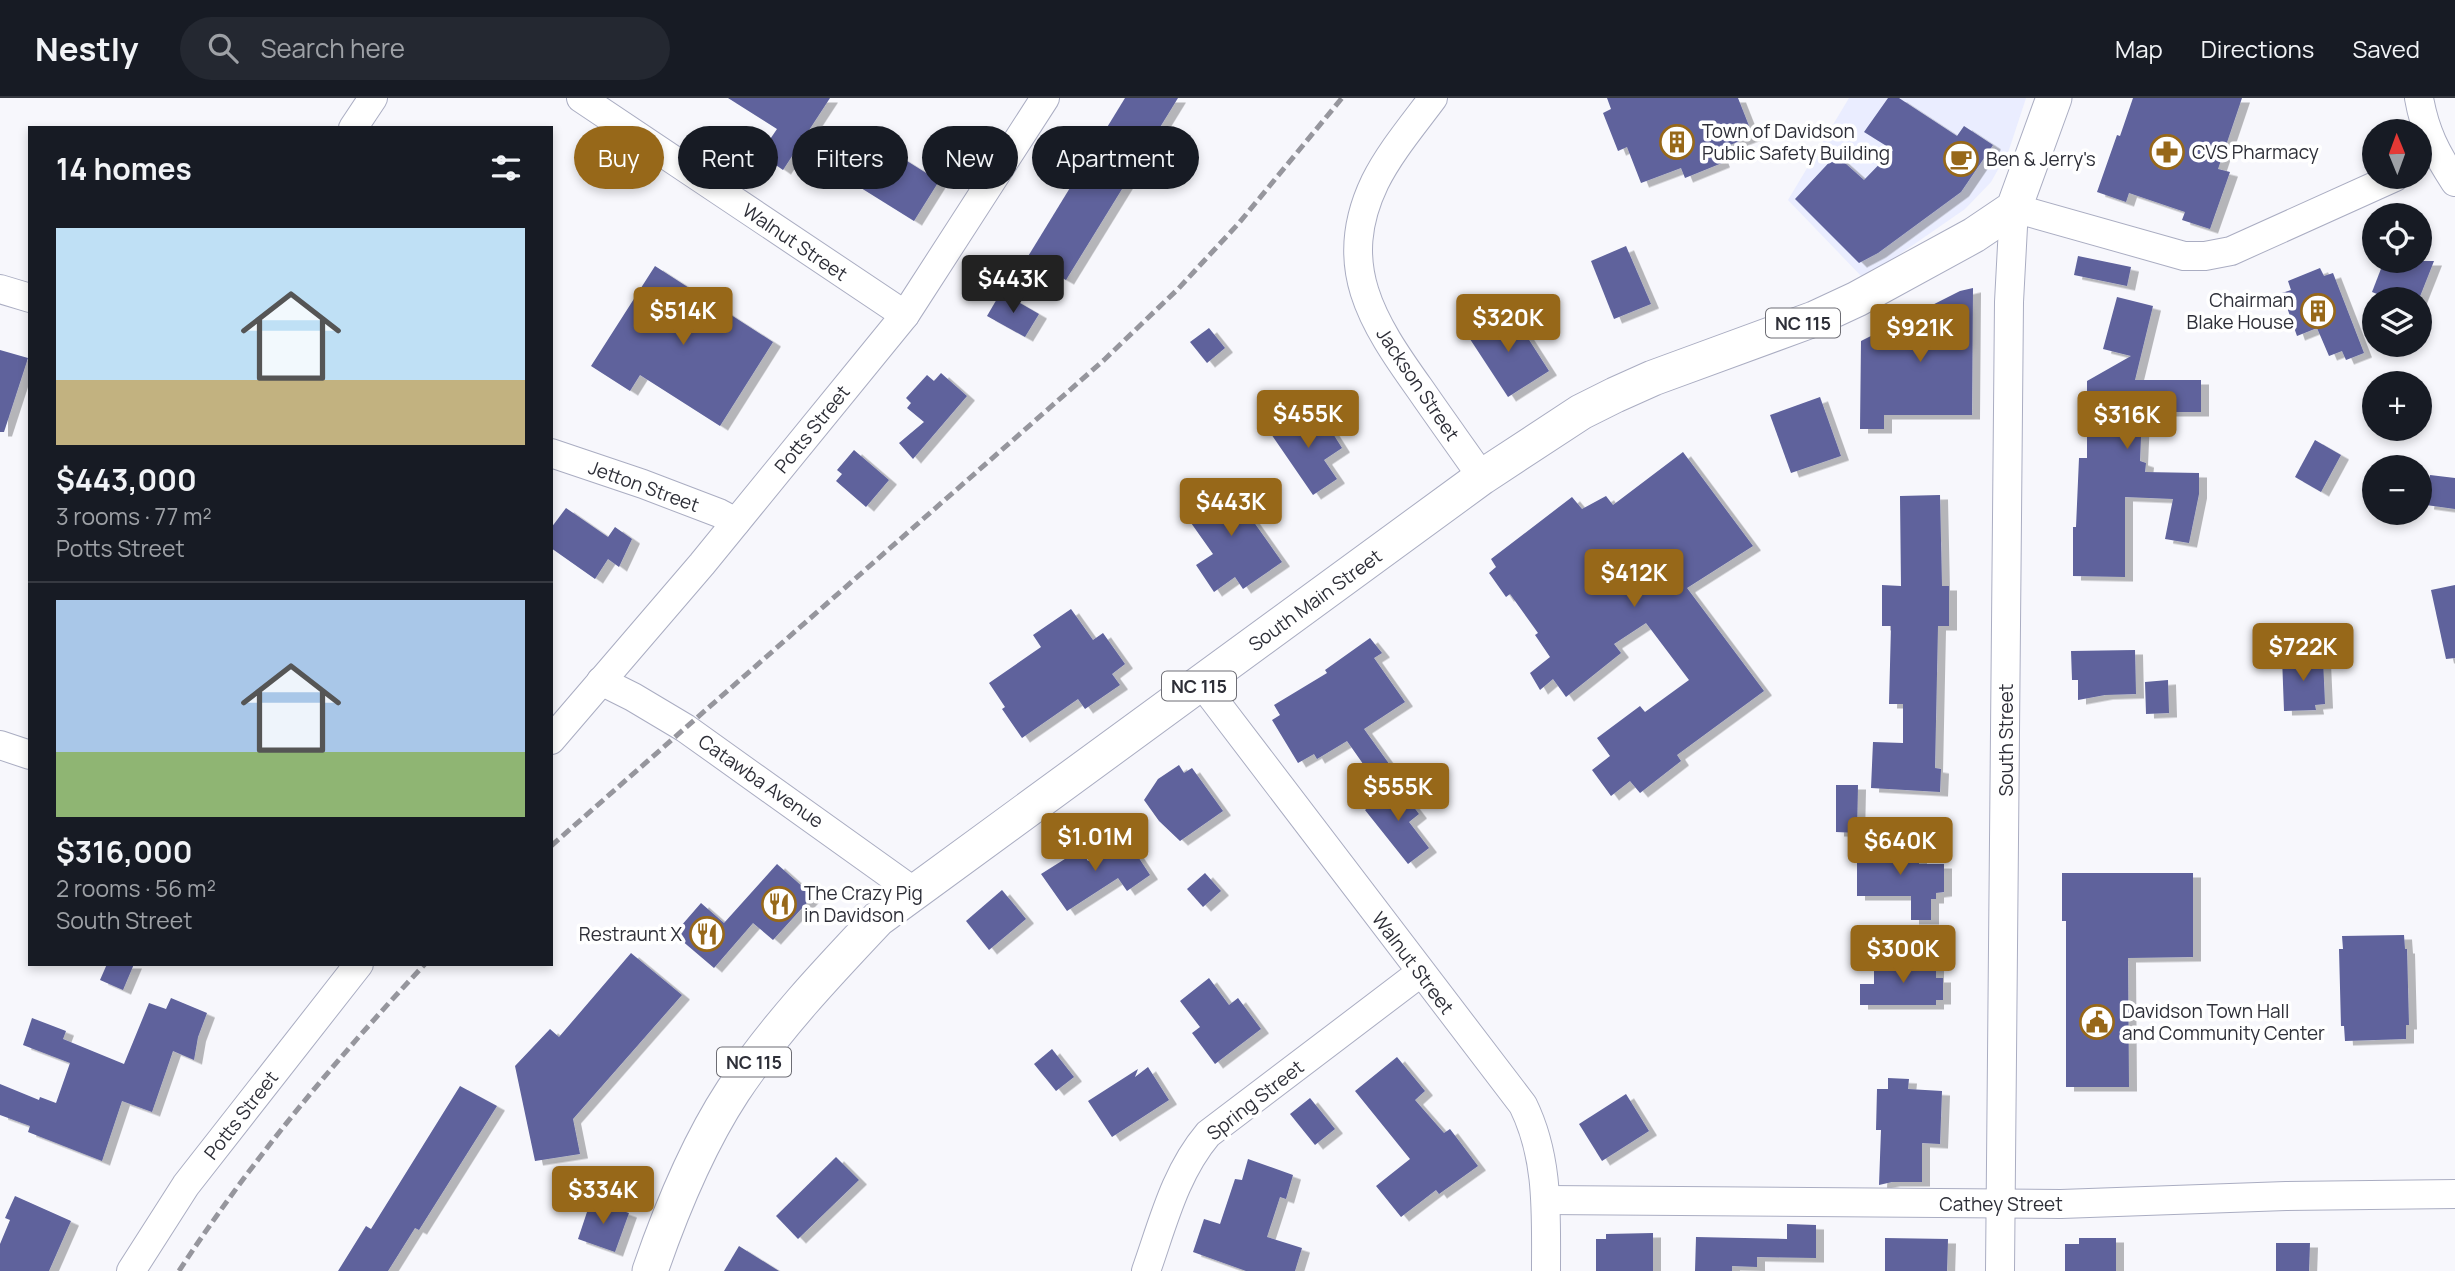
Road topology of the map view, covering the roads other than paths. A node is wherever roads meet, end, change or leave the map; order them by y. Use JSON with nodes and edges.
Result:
{"nodes":[{"id":1,"x":373,"y":98,"type":"edge"},
{"id":2,"x":581,"y":98,"type":"edge"},
{"id":3,"x":1045,"y":98,"type":"edge"},
{"id":4,"x":1433,"y":98,"type":"edge"},
{"id":5,"x":2054,"y":98,"type":"edge"},
{"id":6,"x":2419,"y":98,"type":"edge"},
{"id":7,"x":2423,"y":119,"type":"edge"},
{"id":8,"x":354,"y":126,"type":"edge"},
{"id":9,"x":2432,"y":163,"type":"edge"},
{"id":10,"x":2455,"y":182,"type":"edge"},
{"id":11,"x":2368,"y":189,"type":"edge"},
{"id":12,"x":2014,"y":208,"type":"junction"},
{"id":13,"x":0,"y":289,"type":"edge"},
{"id":14,"x":28,"y":297,"type":"edge"},
{"id":15,"x":905,"y":316,"type":"junction"},
{"id":16,"x":553,"y":454,"type":"edge"},
{"id":17,"x":1482,"y":477,"type":"junction"},
{"id":18,"x":736,"y":522,"type":"junction"},
{"id":19,"x":601,"y":681,"type":"junction"},
{"id":20,"x":1202,"y":684,"type":"junction"},
{"id":21,"x":553,"y":738,"type":"edge"},
{"id":22,"x":0,"y":745,"type":"edge"},
{"id":23,"x":28,"y":754,"type":"edge"},
{"id":24,"x":913,"y":891,"type":"junction"},
{"id":25,"x":357,"y":966,"type":"edge"},
{"id":26,"x":1420,"y":973,"type":"junction"},
{"id":27,"x":2455,"y":1194,"type":"edge"},
{"id":28,"x":1546,"y":1200,"type":"junction"},
{"id":29,"x":2000,"y":1205,"type":"junction"},
{"id":30,"x":131,"y":1271,"type":"edge"},
{"id":31,"x":650,"y":1271,"type":"edge"},
{"id":32,"x":1146,"y":1271,"type":"edge"},
{"id":33,"x":1546,"y":1271,"type":"edge"},
{"id":34,"x":2000,"y":1271,"type":"edge"}],
"edges":[{"from":1,"to":8,"type":"street"},
{"from":2,"to":15,"type":"street","name":"Walnut Street"},
{"from":3,"to":15,"type":"street","name":"Potts Street"},
{"from":4,"to":17,"type":"street","name":"Jackson Street"},
{"from":5,"to":12,"type":"main road"},
{"from":6,"to":7,"type":"street"},
{"from":9,"to":10,"type":"street"},
{"from":11,"to":12,"type":"street"},
{"from":12,"to":17,"type":"main road","name":"South Main Street","number":"NC 115"},
{"from":12,"to":29,"type":"street","name":"South Street"},
{"from":13,"to":14,"type":"street"},
{"from":15,"to":18,"type":"street","name":"Potts Street"},
{"from":16,"to":18,"type":"street","name":"Jetton Street"},
{"from":17,"to":20,"type":"main road","name":"South Main Street","number":"NC 115"},
{"from":18,"to":19,"type":"street","name":"Potts Street"},
{"from":19,"to":21,"type":"street","name":"Potts Street"},
{"from":19,"to":24,"type":"street","name":"Catawba Avenue"},
{"from":20,"to":24,"type":"main road","name":"South Main Street","number":"NC 115"},
{"from":20,"to":26,"type":"street","name":"Walnut Street"},
{"from":22,"to":23,"type":"street"},
{"from":24,"to":31,"type":"main road","name":"South Main Street","number":"NC 115"},
{"from":25,"to":30,"type":"street","name":"Potts Street"},
{"from":26,"to":28,"type":"street","name":"Walnut Street"},
{"from":26,"to":32,"type":"street","name":"Spring Street"},
{"from":27,"to":29,"type":"street","name":"Cathey Street"},
{"from":28,"to":29,"type":"street","name":"Cathey Street"},
{"from":28,"to":33,"type":"street","name":"Walnut Street"},
{"from":29,"to":34,"type":"street","name":"South Street"}]}
